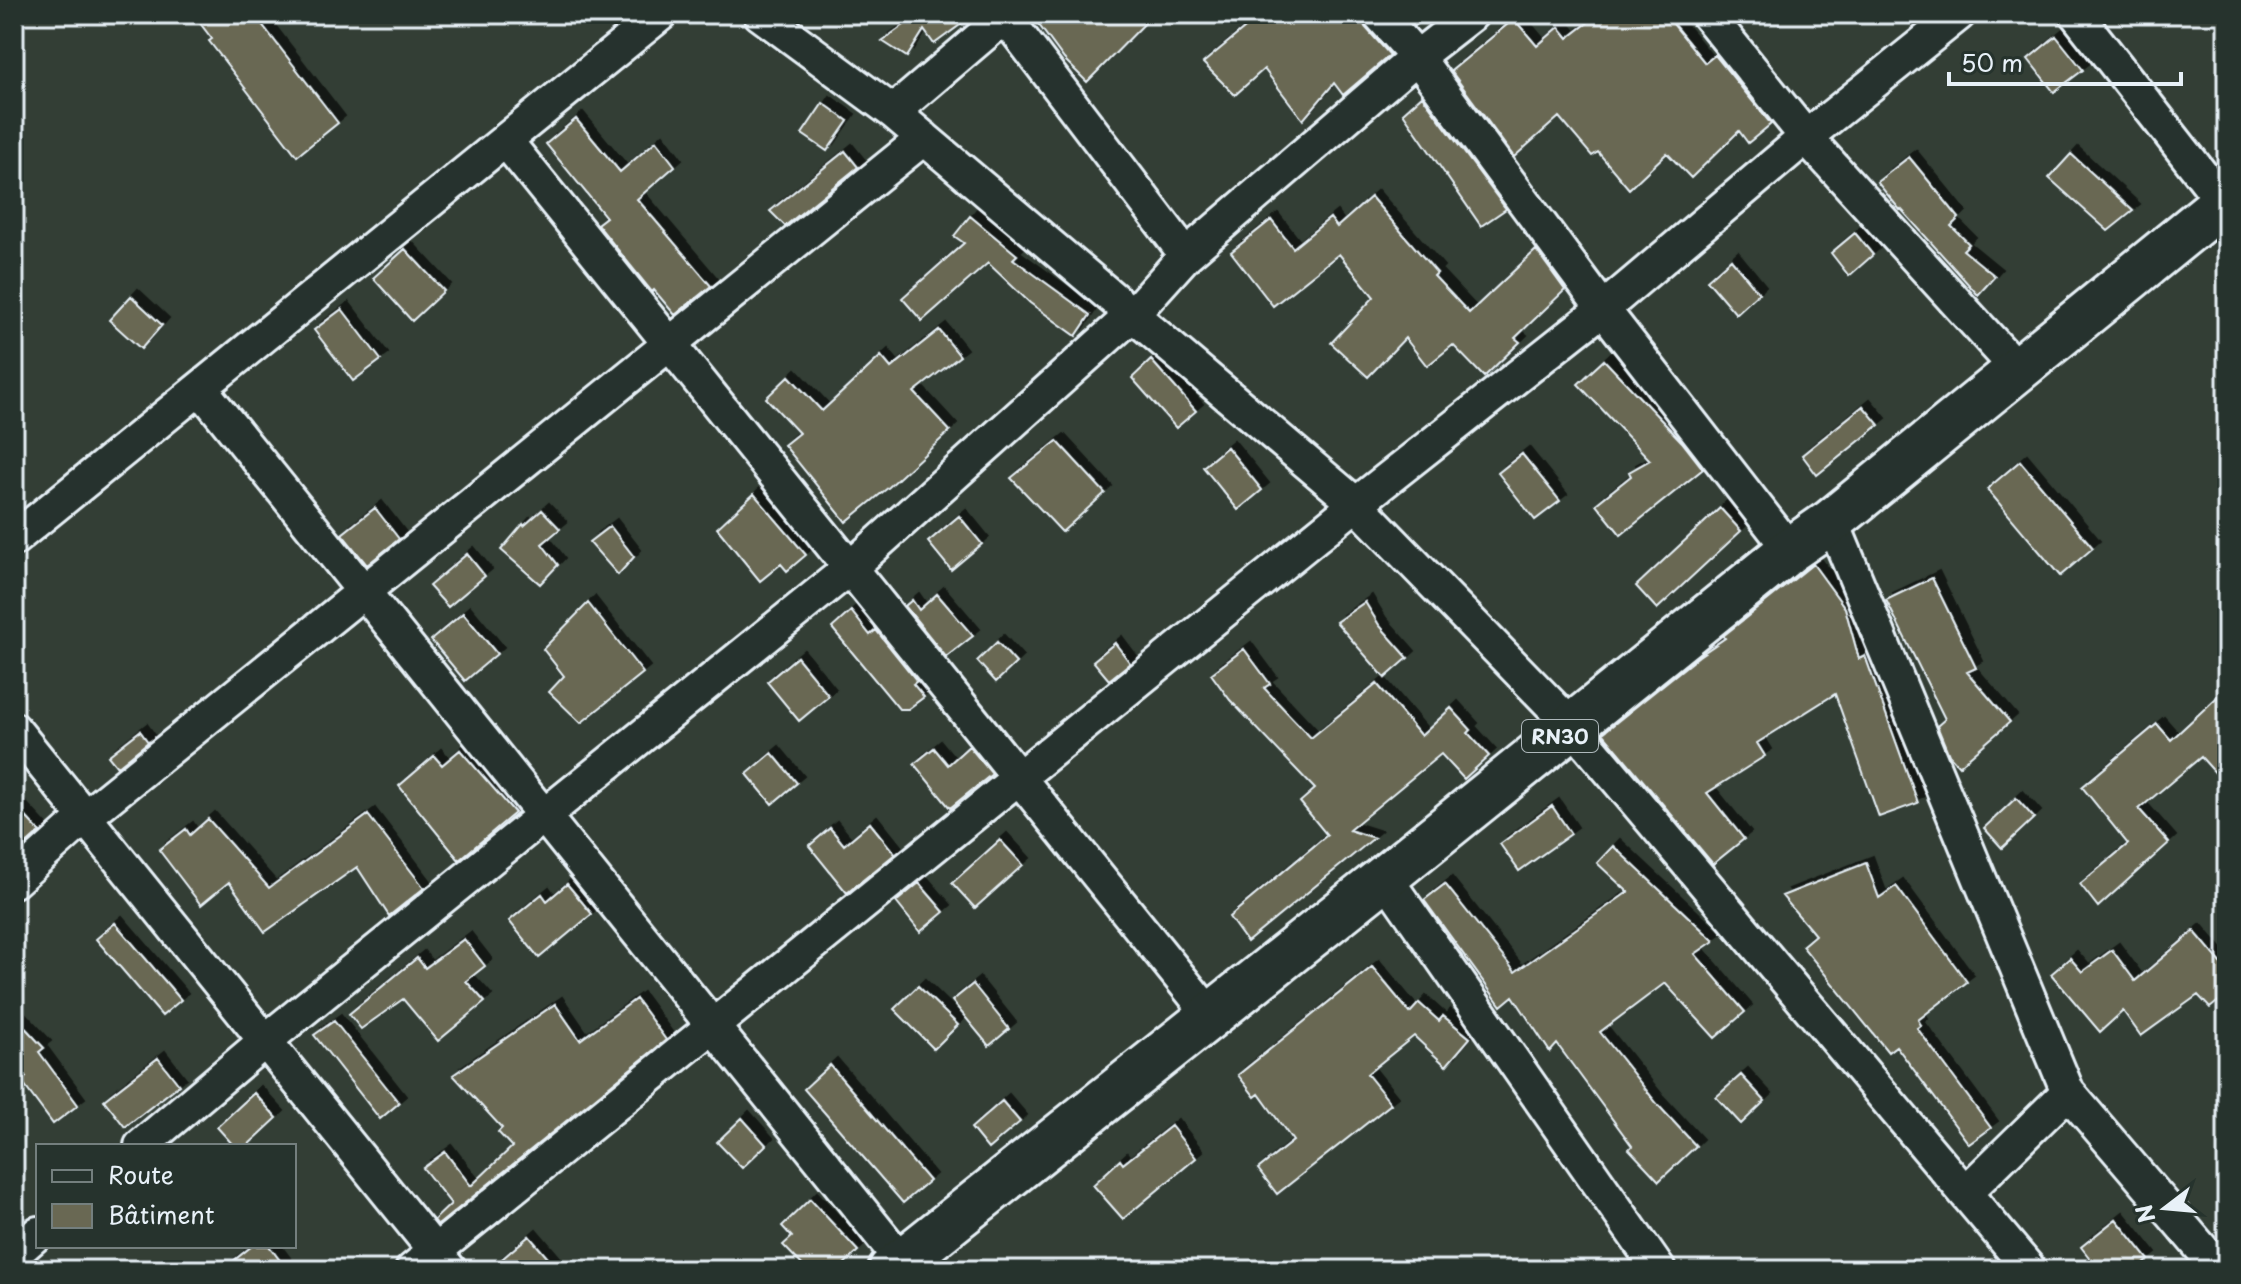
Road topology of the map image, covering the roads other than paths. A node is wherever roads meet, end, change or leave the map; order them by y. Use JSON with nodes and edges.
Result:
{"nodes":[{"id":1,"x":661,"y":14,"type":"edge"},
{"id":2,"x":760,"y":14,"type":"edge"},
{"id":3,"x":1379,"y":14,"type":"edge"},
{"id":4,"x":1472,"y":14,"type":"edge"},
{"id":5,"x":1707,"y":14,"type":"edge"},
{"id":6,"x":1959,"y":14,"type":"edge"},
{"id":7,"x":2076,"y":14,"type":"edge"},
{"id":8,"x":1005,"y":15,"type":"edge"},
{"id":9,"x":1417,"y":57,"type":"junction"},
{"id":10,"x":893,"y":112,"type":"junction"},
{"id":11,"x":1806,"y":137,"type":"junction"},
{"id":12,"x":924,"y":138,"type":"junction"},
{"id":13,"x":506,"y":141,"type":"junction"},
{"id":14,"x":2225,"y":201,"type":"edge"},
{"id":15,"x":1186,"y":255,"type":"junction"},
{"id":16,"x":1603,"y":309,"type":"junction"},
{"id":17,"x":1132,"y":315,"type":"junction"},
{"id":18,"x":670,"y":344,"type":"junction"},
{"id":19,"x":2018,"y":370,"type":"junction"},
{"id":20,"x":201,"y":389,"type":"junction"},
{"id":21,"x":1356,"y":504,"type":"junction"},
{"id":22,"x":1832,"y":521,"type":"junction"},
{"id":23,"x":14,"y":539,"type":"edge"},
{"id":24,"x":1790,"y":550,"type":"junction"},
{"id":25,"x":850,"y":568,"type":"junction"},
{"id":26,"x":365,"y":593,"type":"junction"},
{"id":27,"x":1572,"y":726,"type":"junction"},
{"id":28,"x":14,"y":729,"type":"edge"},
{"id":29,"x":1020,"y":779,"type":"junction"},
{"id":30,"x":545,"y":816,"type":"junction"},
{"id":31,"x":85,"y":817,"type":"junction"},
{"id":32,"x":1385,"y":877,"type":"junction"},
{"id":33,"x":14,"y":881,"type":"edge"},
{"id":34,"x":1211,"y":1016,"type":"junction"},
{"id":35,"x":715,"y":1027,"type":"junction"},
{"id":36,"x":265,"y":1041,"type":"junction"},
{"id":37,"x":2068,"y":1092,"type":"junction"},
{"id":38,"x":143,"y":1144,"type":"edge"},
{"id":39,"x":1965,"y":1193,"type":"junction"},
{"id":40,"x":36,"y":1235,"type":"edge"},
{"id":41,"x":14,"y":1254,"type":"edge"},
{"id":42,"x":432,"y":1264,"type":"edge"},
{"id":43,"x":901,"y":1267,"type":"edge"},
{"id":44,"x":1659,"y":1270,"type":"edge"},
{"id":45,"x":2030,"y":1270,"type":"edge"},
{"id":46,"x":2220,"y":1270,"type":"edge"}],
"edges":[{"from":1,"to":13,"type":"street"},
{"from":2,"to":10,"type":"street"},
{"from":3,"to":9,"type":"street"},
{"from":4,"to":9,"type":"street"},
{"from":5,"to":11,"type":"street"},
{"from":6,"to":11,"type":"street"},
{"from":7,"to":14,"type":"street"},
{"from":8,"to":10,"type":"street"},
{"from":8,"to":15,"type":"street"},
{"from":9,"to":15,"type":"street"},
{"from":9,"to":16,"type":"street"},
{"from":10,"to":12,"type":"street"},
{"from":11,"to":16,"type":"street"},
{"from":11,"to":19,"type":"street"},
{"from":12,"to":17,"type":"street"},
{"from":12,"to":18,"type":"street"},
{"from":13,"to":18,"type":"street"},
{"from":13,"to":20,"type":"street"},
{"from":14,"to":19,"type":"main road","number":"RN30"},
{"from":15,"to":17,"type":"street"},
{"from":16,"to":21,"type":"street"},
{"from":16,"to":24,"type":"street"},
{"from":17,"to":21,"type":"street"},
{"from":17,"to":25,"type":"street"},
{"from":18,"to":25,"type":"street"},
{"from":18,"to":26,"type":"street"},
{"from":19,"to":22,"type":"main road","number":"RN30"},
{"from":20,"to":23,"type":"street"},
{"from":20,"to":26,"type":"street"},
{"from":21,"to":27,"type":"street"},
{"from":21,"to":29,"type":"street"},
{"from":22,"to":24,"type":"main road","number":"RN30"},
{"from":22,"to":37,"type":"street"},
{"from":24,"to":27,"type":"main road","number":"RN30"},
{"from":25,"to":29,"type":"street"},
{"from":25,"to":30,"type":"street"},
{"from":26,"to":30,"type":"street"},
{"from":26,"to":31,"type":"street"},
{"from":27,"to":32,"type":"main road","number":"RN30"},
{"from":27,"to":39,"type":"street"},
{"from":28,"to":31,"type":"street"},
{"from":29,"to":34,"type":"street"},
{"from":29,"to":35,"type":"street"},
{"from":30,"to":35,"type":"street"},
{"from":30,"to":36,"type":"street"},
{"from":31,"to":33,"type":"street"},
{"from":31,"to":36,"type":"street"},
{"from":32,"to":34,"type":"main road","number":"RN30"},
{"from":32,"to":44,"type":"street"},
{"from":34,"to":43,"type":"main road","number":"RN30"},
{"from":35,"to":42,"type":"street"},
{"from":35,"to":43,"type":"street"},
{"from":36,"to":38,"type":"street"},
{"from":36,"to":42,"type":"street"},
{"from":37,"to":39,"type":"street"},
{"from":37,"to":46,"type":"street"},
{"from":39,"to":45,"type":"street"},
{"from":40,"to":41,"type":"street"}]}
